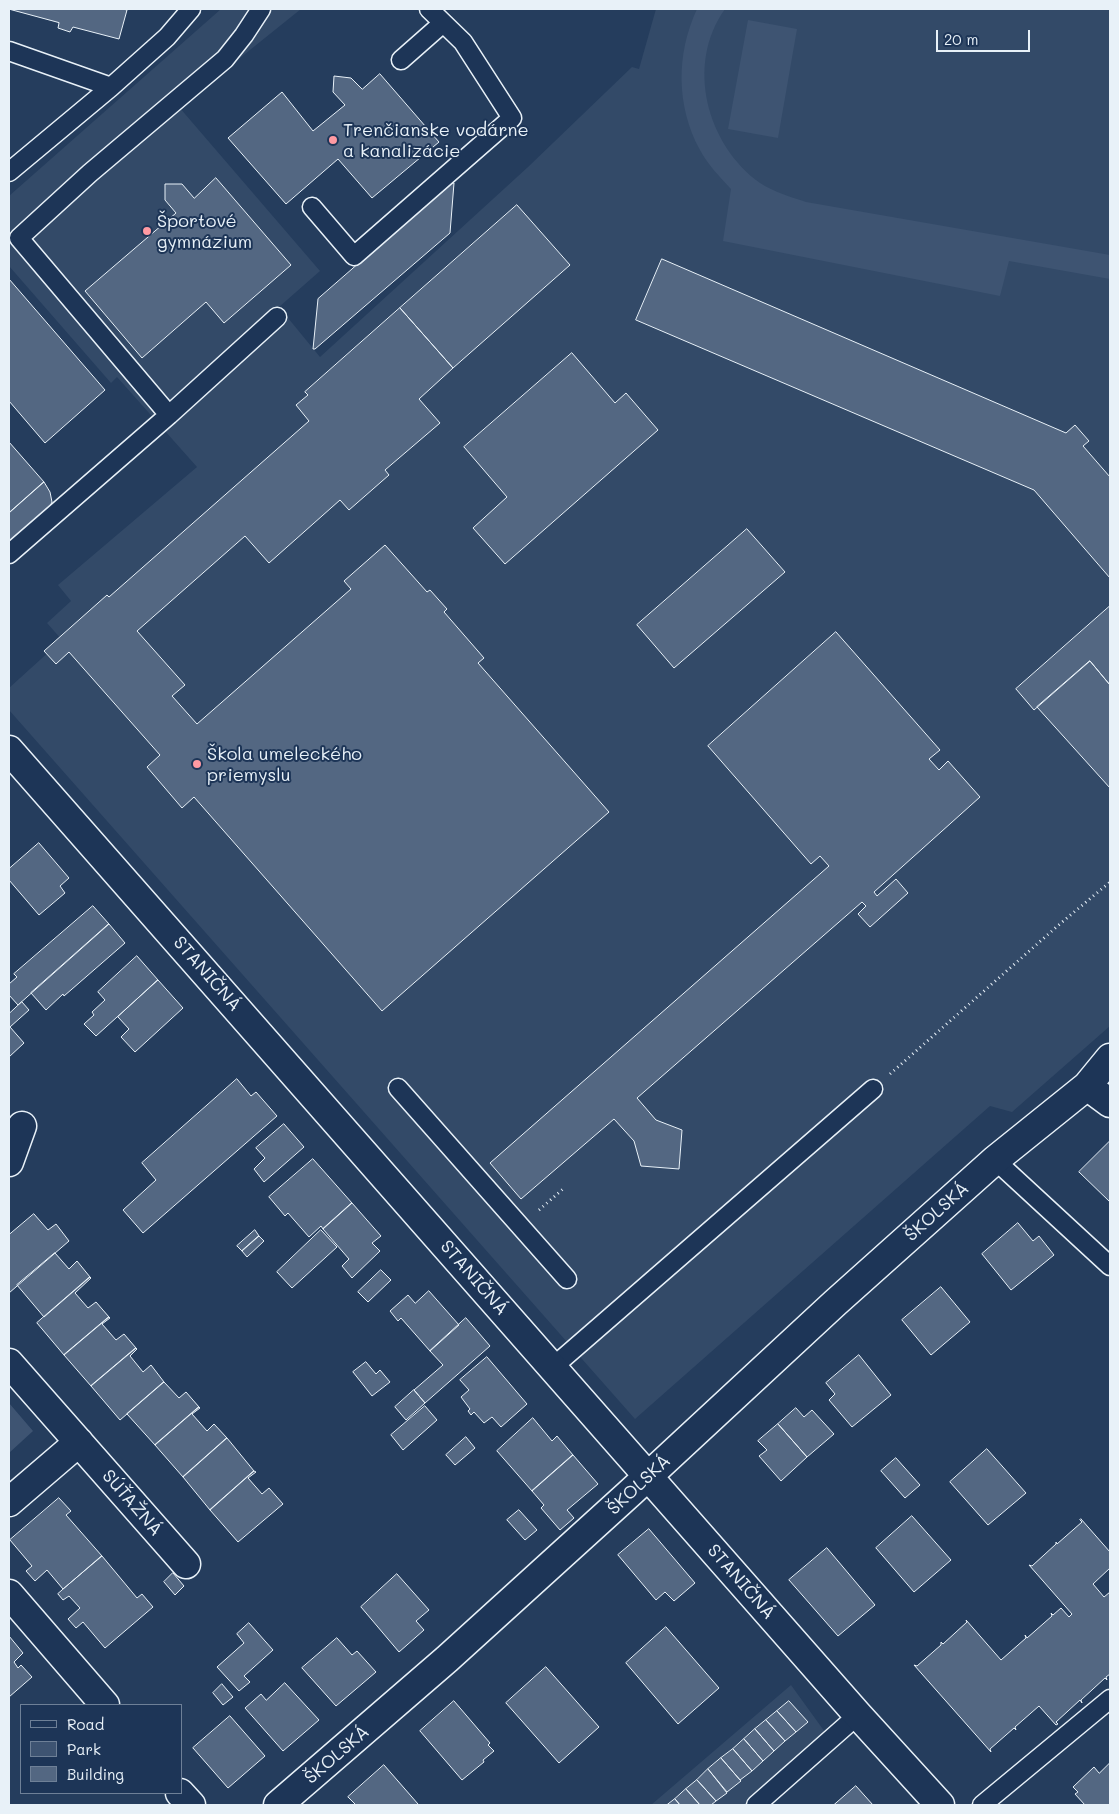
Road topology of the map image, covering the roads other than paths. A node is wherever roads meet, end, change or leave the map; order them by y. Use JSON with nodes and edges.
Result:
{"nodes":[{"id":1,"x":191,"y":9,"type":"edge"},
{"id":2,"x":261,"y":9,"type":"edge"},
{"id":3,"x":429,"y":9,"type":"edge"},
{"id":4,"x":443,"y":23,"type":"junction"},
{"id":5,"x":9,"y":50,"type":"edge"},
{"id":6,"x":401,"y":60,"type":"dead end"},
{"id":7,"x":111,"y":86,"type":"junction"},
{"id":8,"x":9,"y":172,"type":"edge"},
{"id":9,"x":312,"y":207,"type":"dead end"},
{"id":10,"x":277,"y":317,"type":"dead end"},
{"id":11,"x":168,"y":415,"type":"junction"},
{"id":12,"x":9,"y":554,"type":"edge"},
{"id":13,"x":9,"y":750,"type":"edge"},
{"id":14,"x":1110,"y":1058,"type":"edge"},
{"id":15,"x":1088,"y":1086,"type":"junction"},
{"id":16,"x":398,"y":1088,"type":"dead end"},
{"id":17,"x":873,"y":1089,"type":"road end"},
{"id":18,"x":1110,"y":1103,"type":"edge"},
{"id":19,"x":22,"y":1126,"type":"dead end"},
{"id":20,"x":995,"y":1160,"type":"junction"},
{"id":21,"x":9,"y":1162,"type":"edge"},
{"id":22,"x":1110,"y":1266,"type":"edge"},
{"id":23,"x":567,"y":1279,"type":"dead end"},
{"id":24,"x":9,"y":1363,"type":"edge"},
{"id":25,"x":553,"y":1367,"type":"junction"},
{"id":26,"x":79,"y":1442,"type":"junction"},
{"id":27,"x":648,"y":1476,"type":"junction"},
{"id":28,"x":9,"y":1502,"type":"edge"},
{"id":29,"x":186,"y":1564,"type":"dead end"},
{"id":30,"x":9,"y":1594,"type":"edge"},
{"id":31,"x":1110,"y":1699,"type":"edge"},
{"id":32,"x":104,"y":1704,"type":"edge"},
{"id":33,"x":858,"y":1715,"type":"junction"},
{"id":34,"x":181,"y":1794,"type":"edge"},
{"id":35,"x":191,"y":1805,"type":"edge"},
{"id":36,"x":278,"y":1805,"type":"edge"},
{"id":37,"x":756,"y":1805,"type":"edge"},
{"id":38,"x":940,"y":1805,"type":"edge"},
{"id":39,"x":982,"y":1805,"type":"edge"}],
"edges":[{"from":1,"to":7,"type":"lane"},
{"from":2,"to":11,"type":"lane"},
{"from":3,"to":4,"type":"lane"},
{"from":4,"to":6,"type":"lane"},
{"from":4,"to":9,"type":"lane"},
{"from":5,"to":7,"type":"lane"},
{"from":7,"to":8,"type":"lane"},
{"from":10,"to":11,"type":"lane"},
{"from":11,"to":12,"type":"lane"},
{"from":13,"to":25,"type":"street","name":"STANIČNÁ"},
{"from":14,"to":15,"type":"street","name":"ŠKOLSKÁ"},
{"from":15,"to":18,"type":"street"},
{"from":15,"to":20,"type":"street","name":"ŠKOLSKÁ"},
{"from":16,"to":23,"type":"lane"},
{"from":17,"to":25,"type":"lane"},
{"from":19,"to":21,"type":"street"},
{"from":20,"to":22,"type":"lane"},
{"from":20,"to":27,"type":"street","name":"ŠKOLSKÁ"},
{"from":24,"to":26,"type":"street","name":"SÚŤAŽNÁ"},
{"from":25,"to":27,"type":"street","name":"STANIČNÁ"},
{"from":26,"to":28,"type":"street"},
{"from":26,"to":29,"type":"street","name":"SÚŤAŽNÁ"},
{"from":27,"to":33,"type":"street","name":"STANIČNÁ"},
{"from":27,"to":36,"type":"street","name":"ŠKOLSKÁ"},
{"from":30,"to":32,"type":"street"},
{"from":31,"to":39,"type":"lane"},
{"from":33,"to":37,"type":"lane"},
{"from":33,"to":38,"type":"street","name":"STANIČNÁ"},
{"from":34,"to":35,"type":"street"}]}
